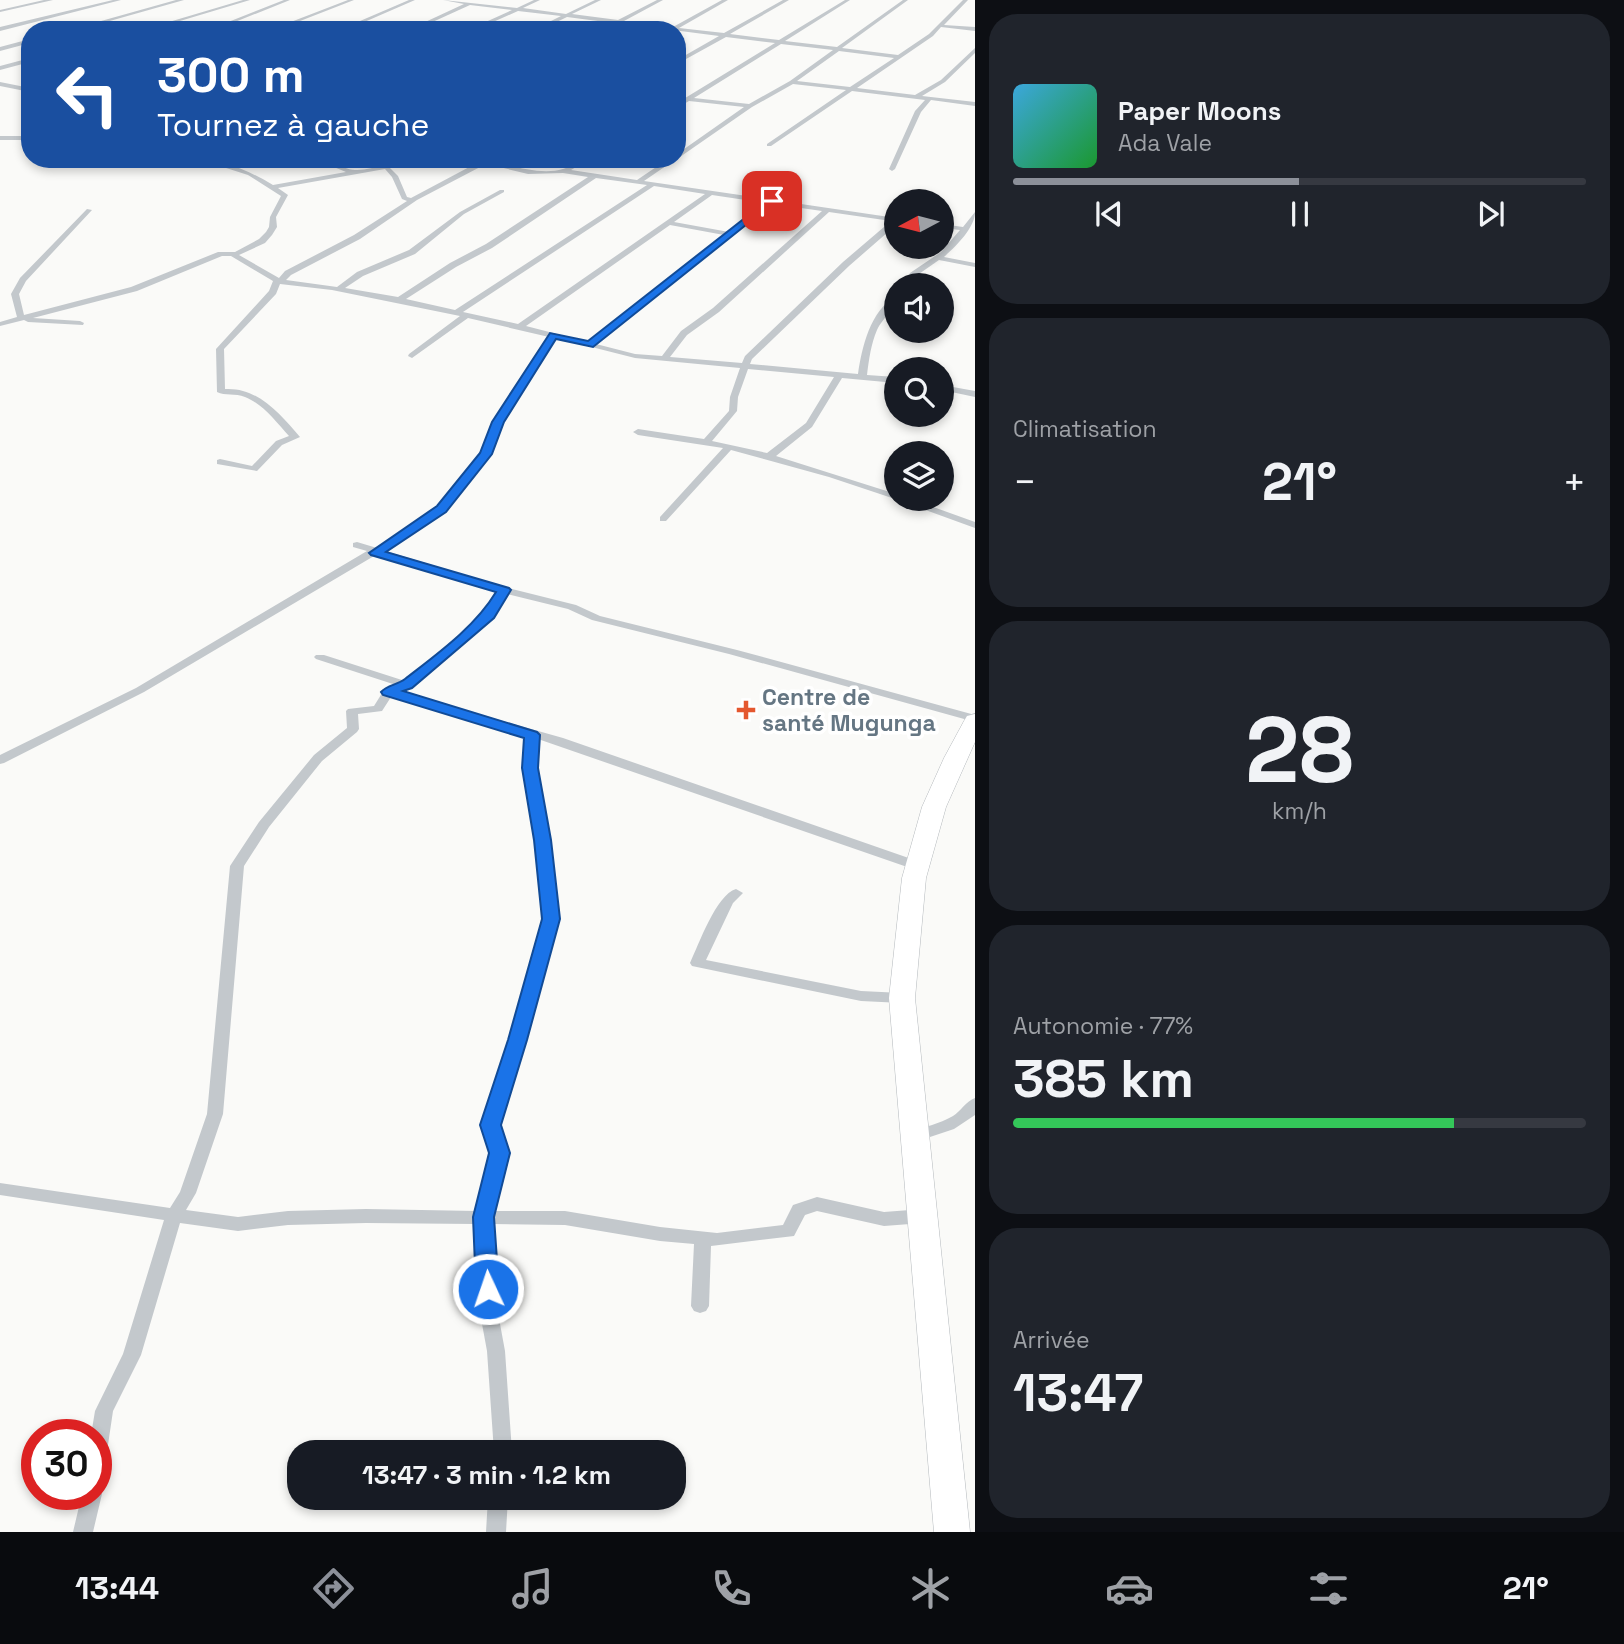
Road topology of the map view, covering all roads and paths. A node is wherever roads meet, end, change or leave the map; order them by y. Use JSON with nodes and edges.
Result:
{"nodes":[{"id":1,"x":51,"y":0,"type":"edge"},
{"id":2,"x":119,"y":0,"type":"edge"},
{"id":3,"x":182,"y":0,"type":"edge"},
{"id":4,"x":248,"y":0,"type":"edge"},
{"id":5,"x":288,"y":0,"type":"edge"},
{"id":6,"x":352,"y":0,"type":"edge"},
{"id":7,"x":413,"y":0,"type":"edge"},
{"id":8,"x":445,"y":0,"type":"edge"},
{"id":9,"x":538,"y":0,"type":"edge"},
{"id":10,"x":599,"y":0,"type":"edge"},
{"id":11,"x":661,"y":0,"type":"edge"},
{"id":12,"x":726,"y":0,"type":"edge"},
{"id":13,"x":787,"y":0,"type":"edge"},
{"id":14,"x":848,"y":0,"type":"edge"},
{"id":15,"x":906,"y":0,"type":"edge"},
{"id":16,"x":964,"y":0,"type":"edge"},
{"id":17,"x":475,"y":1,"type":"edge"},
{"id":18,"x":519,"y":8,"type":"junction"},
{"id":19,"x":0,"y":11,"type":"edge"},
{"id":20,"x":570,"y":14,"type":"junction"},
{"id":21,"x":622,"y":20,"type":"junction"},
{"id":22,"x":33,"y":21,"type":"edge"},
{"id":23,"x":104,"y":21,"type":"edge"},
{"id":24,"x":175,"y":21,"type":"edge"},
{"id":25,"x":233,"y":21,"type":"edge"},
{"id":26,"x":296,"y":21,"type":"edge"},
{"id":27,"x":363,"y":21,"type":"edge"},
{"id":28,"x":430,"y":21,"type":"edge"},
{"id":29,"x":490,"y":21,"type":"edge"},
{"id":30,"x":555,"y":21,"type":"edge"},
{"id":31,"x":630,"y":21,"type":"edge"},
{"id":32,"x":686,"y":22,"type":"edge"},
{"id":33,"x":21,"y":24,"type":"edge"},
{"id":34,"x":942,"y":26,"type":"junction"},
{"id":35,"x":686,"y":28,"type":"edge"},
{"id":36,"x":0,"y":29,"type":"edge"},
{"id":37,"x":975,"y":29,"type":"edge"},
{"id":38,"x":729,"y":33,"type":"junction"},
{"id":39,"x":784,"y":40,"type":"junction"},
{"id":40,"x":21,"y":43,"type":"edge"},
{"id":41,"x":841,"y":47,"type":"junction"},
{"id":42,"x":0,"y":48,"type":"edge"},
{"id":43,"x":975,"y":50,"type":"edge"},
{"id":44,"x":686,"y":57,"type":"edge"},
{"id":45,"x":900,"y":57,"type":"junction"},
{"id":46,"x":21,"y":62,"type":"edge"},
{"id":47,"x":0,"y":68,"type":"edge"},
{"id":48,"x":792,"y":82,"type":"junction"},
{"id":49,"x":0,"y":84,"type":"edge"},
{"id":50,"x":21,"y":88,"type":"edge"},
{"id":51,"x":852,"y":88,"type":"junction"},
{"id":52,"x":916,"y":97,"type":"junction"},
{"id":53,"x":686,"y":98,"type":"edge"},
{"id":54,"x":689,"y":99,"type":"junction"},
{"id":55,"x":929,"y":99,"type":"junction"},
{"id":56,"x":686,"y":101,"type":"edge"},
{"id":57,"x":975,"y":104,"type":"edge"},
{"id":58,"x":750,"y":106,"type":"junction"},
{"id":59,"x":0,"y":138,"type":"edge"},
{"id":60,"x":21,"y":138,"type":"edge"},
{"id":61,"x":769,"y":145,"type":"dead end"},
{"id":62,"x":686,"y":150,"type":"edge"},
{"id":63,"x":235,"y":168,"type":"edge"},
{"id":64,"x":341,"y":168,"type":"edge"},
{"id":65,"x":381,"y":168,"type":"edge"},
{"id":66,"x":387,"y":168,"type":"edge"},
{"id":67,"x":473,"y":168,"type":"edge"},
{"id":68,"x":515,"y":168,"type":"edge"},
{"id":69,"x":570,"y":168,"type":"edge"},
{"id":70,"x":660,"y":168,"type":"edge"},
{"id":71,"x":892,"y":169,"type":"dead end"},
{"id":72,"x":564,"y":171,"type":"junction"},
{"id":73,"x":354,"y":173,"type":"junction"},
{"id":74,"x":594,"y":176,"type":"junction"},
{"id":75,"x":640,"y":181,"type":"junction"},
{"id":76,"x":654,"y":183,"type":"junction"},
{"id":77,"x":271,"y":187,"type":"junction"},
{"id":78,"x":502,"y":191,"type":"dead end"},
{"id":79,"x":712,"y":192,"type":"junction"},
{"id":80,"x":412,"y":201,"type":"junction"},
{"id":81,"x":772,"y":201,"type":"junction"},
{"id":82,"x":829,"y":209,"type":"junction"},
{"id":83,"x":89,"y":210,"type":"dead end"},
{"id":84,"x":975,"y":214,"type":"edge"},
{"id":85,"x":884,"y":218,"type":"edge"},
{"id":86,"x":671,"y":223,"type":"junction"},
{"id":87,"x":954,"y":228,"type":"edge"},
{"id":88,"x":965,"y":229,"type":"junction"},
{"id":89,"x":884,"y":231,"type":"edge"},
{"id":90,"x":730,"y":234,"type":"junction"},
{"id":91,"x":954,"y":244,"type":"edge"},
{"id":92,"x":236,"y":254,"type":"junction"},
{"id":93,"x":935,"y":259,"type":"edge"},
{"id":94,"x":947,"y":259,"type":"edge"},
{"id":95,"x":975,"y":265,"type":"edge"},
{"id":96,"x":916,"y":273,"type":"edge"},
{"id":97,"x":278,"y":282,"type":"junction"},
{"id":98,"x":338,"y":289,"type":"junction"},
{"id":99,"x":399,"y":300,"type":"junction"},
{"id":100,"x":884,"y":310,"type":"edge"},
{"id":101,"x":461,"y":314,"type":"junction"},
{"id":102,"x":20,"y":318,"type":"junction"},
{"id":103,"x":80,"y":323,"type":"dead end"},
{"id":104,"x":0,"y":324,"type":"edge"},
{"id":105,"x":519,"y":327,"type":"junction"},
{"id":106,"x":554,"y":335,"type":"junction"},
{"id":107,"x":589,"y":345,"type":"junction"},
{"id":108,"x":412,"y":356,"type":"dead end"},
{"id":109,"x":663,"y":360,"type":"junction"},
{"id":110,"x":747,"y":367,"type":"junction"},
{"id":111,"x":839,"y":375,"type":"junction"},
{"id":112,"x":862,"y":377,"type":"junction"},
{"id":113,"x":884,"y":379,"type":"edge"},
{"id":114,"x":954,"y":390,"type":"edge"},
{"id":115,"x":975,"y":394,"type":"edge"},
{"id":116,"x":638,"y":432,"type":"dead end"},
{"id":117,"x":708,"y":440,"type":"junction"},
{"id":118,"x":729,"y":447,"type":"junction"},
{"id":119,"x":770,"y":456,"type":"junction"},
{"id":120,"x":220,"y":462,"type":"dead end"},
{"id":121,"x":884,"y":493,"type":"edge"},
{"id":122,"x":943,"y":511,"type":"edge"},
{"id":123,"x":663,"y":519,"type":"dead end"},
{"id":124,"x":975,"y":525,"type":"edge"},
{"id":125,"x":357,"y":545,"type":"dead end"},
{"id":126,"x":374,"y":552,"type":"junction"},
{"id":127,"x":504,"y":590,"type":"junction"},
{"id":128,"x":320,"y":657,"type":"dead end"},
{"id":129,"x":407,"y":685,"type":"junction"},
{"id":130,"x":388,"y":692,"type":"junction"},
{"id":131,"x":975,"y":720,"type":"edge"},
{"id":132,"x":532,"y":735,"type":"junction"},
{"id":133,"x":0,"y":760,"type":"edge"},
{"id":134,"x":918,"y":866,"type":"junction"},
{"id":135,"x":736,"y":893,"type":"dead end"},
{"id":136,"x":902,"y":998,"type":"junction"},
{"id":137,"x":975,"y":1104,"type":"edge"},
{"id":138,"x":915,"y":1136,"type":"junction"},
{"id":139,"x":0,"y":1189,"type":"edge"},
{"id":140,"x":174,"y":1216,"type":"junction"},
{"id":141,"x":923,"y":1216,"type":"junction"},
{"id":142,"x":483,"y":1217,"type":"junction"},
{"id":143,"x":703,"y":1239,"type":"junction"},
{"id":144,"x":700,"y":1306,"type":"dead end"},
{"id":145,"x":103,"y":1419,"type":"edge"},
{"id":146,"x":502,"y":1440,"type":"edge"},
{"id":147,"x":88,"y":1510,"type":"edge"},
{"id":148,"x":497,"y":1510,"type":"edge"},
{"id":149,"x":83,"y":1532,"type":"edge"},
{"id":150,"x":496,"y":1532,"type":"edge"},
{"id":151,"x":951,"y":1532,"type":"edge"}],
"edges":[{"from":1,"to":19,"type":"street"},
{"from":2,"to":22,"type":"street"},
{"from":3,"to":23,"type":"street"},
{"from":4,"to":24,"type":"street"},
{"from":5,"to":25,"type":"street"},
{"from":6,"to":26,"type":"street"},
{"from":7,"to":27,"type":"street"},
{"from":8,"to":17,"type":"street"},
{"from":9,"to":18,"type":"street"},
{"from":10,"to":20,"type":"street"},
{"from":11,"to":21,"type":"street"},
{"from":12,"to":32,"type":"street"},
{"from":13,"to":38,"type":"street"},
{"from":14,"to":39,"type":"street"},
{"from":15,"to":41,"type":"street"},
{"from":16,"to":34,"type":"street"},
{"from":17,"to":18,"type":"street"},
{"from":17,"to":28,"type":"street"},
{"from":18,"to":20,"type":"street"},
{"from":18,"to":29,"type":"street"},
{"from":20,"to":21,"type":"street"},
{"from":20,"to":30,"type":"street"},
{"from":21,"to":31,"type":"street"},
{"from":33,"to":36,"type":"street"},
{"from":34,"to":37,"type":"street"},
{"from":34,"to":45,"type":"street"},
{"from":35,"to":38,"type":"street"},
{"from":38,"to":39,"type":"street"},
{"from":38,"to":44,"type":"street"},
{"from":39,"to":41,"type":"street"},
{"from":39,"to":54,"type":"street"},
{"from":40,"to":42,"type":"street"},
{"from":41,"to":45,"type":"street"},
{"from":41,"to":48,"type":"street"},
{"from":43,"to":52,"type":"street"},
{"from":45,"to":51,"type":"street"},
{"from":46,"to":47,"type":"street"},
{"from":48,"to":51,"type":"street"},
{"from":48,"to":58,"type":"street"},
{"from":49,"to":50,"type":"street"},
{"from":51,"to":52,"type":"street"},
{"from":51,"to":61,"type":"street"},
{"from":52,"to":55,"type":"street"},
{"from":53,"to":54,"type":"street"},
{"from":54,"to":56,"type":"street"},
{"from":54,"to":58,"type":"street"},
{"from":55,"to":57,"type":"street"},
{"from":55,"to":71,"type":"street"},
{"from":58,"to":62,"type":"street"},
{"from":59,"to":60,"type":"street"},
{"from":63,"to":77,"type":"street"},
{"from":64,"to":73,"type":"street"},
{"from":65,"to":73,"type":"street"},
{"from":66,"to":80,"type":"street"},
{"from":67,"to":80,"type":"street"},
{"from":68,"to":72,"type":"street"},
{"from":69,"to":72,"type":"street"},
{"from":70,"to":75,"type":"street"},
{"from":72,"to":74,"type":"street"},
{"from":73,"to":77,"type":"street"},
{"from":74,"to":75,"type":"street"},
{"from":74,"to":99,"type":"street"},
{"from":75,"to":76,"type":"street"},
{"from":76,"to":79,"type":"street"},
{"from":76,"to":101,"type":"street"},
{"from":77,"to":92,"type":"street"},
{"from":78,"to":98,"type":"street"},
{"from":79,"to":81,"type":"street"},
{"from":79,"to":86,"type":"street"},
{"from":80,"to":97,"type":"street"},
{"from":81,"to":82,"type":"street"},
{"from":81,"to":90,"type":"street"},
{"from":82,"to":85,"type":"street"},
{"from":82,"to":109,"type":"street"},
{"from":83,"to":102,"type":"street"},
{"from":84,"to":88,"type":"street"},
{"from":86,"to":90,"type":"street"},
{"from":86,"to":105,"type":"street"},
{"from":87,"to":88,"type":"street"},
{"from":88,"to":91,"type":"street"},
{"from":89,"to":110,"type":"street"},
{"from":90,"to":107,"type":"street"},
{"from":92,"to":97,"type":"street"},
{"from":92,"to":102,"type":"street"},
{"from":93,"to":96,"type":"street"},
{"from":94,"to":95,"type":"street"},
{"from":97,"to":98,"type":"street"},
{"from":97,"to":120,"type":"street"},
{"from":98,"to":99,"type":"street"},
{"from":99,"to":101,"type":"street"},
{"from":100,"to":112,"type":"street"},
{"from":101,"to":105,"type":"street"},
{"from":101,"to":108,"type":"street"},
{"from":102,"to":103,"type":"street"},
{"from":102,"to":104,"type":"street"},
{"from":105,"to":106,"type":"street"},
{"from":106,"to":107,"type":"street"},
{"from":106,"to":126,"type":"street"},
{"from":107,"to":109,"type":"street"},
{"from":109,"to":110,"type":"street"},
{"from":110,"to":111,"type":"street"},
{"from":110,"to":117,"type":"street"},
{"from":111,"to":112,"type":"street"},
{"from":111,"to":119,"type":"street"},
{"from":112,"to":113,"type":"street"},
{"from":114,"to":115,"type":"street"},
{"from":116,"to":117,"type":"street"},
{"from":117,"to":118,"type":"street"},
{"from":118,"to":119,"type":"street"},
{"from":118,"to":123,"type":"street"},
{"from":119,"to":121,"type":"street"},
{"from":122,"to":124,"type":"street"},
{"from":125,"to":126,"type":"street"},
{"from":126,"to":127,"type":"street"},
{"from":126,"to":133,"type":"street"},
{"from":127,"to":129,"type":"street"},
{"from":127,"to":131,"type":"street"},
{"from":128,"to":129,"type":"street"},
{"from":129,"to":130,"type":"street"},
{"from":130,"to":132,"type":"street"},
{"from":130,"to":140,"type":"street"},
{"from":131,"to":134,"type":"highway"},
{"from":132,"to":134,"type":"street"},
{"from":132,"to":142,"type":"street"},
{"from":134,"to":136,"type":"highway"},
{"from":135,"to":136,"type":"street"},
{"from":136,"to":138,"type":"highway"},
{"from":137,"to":138,"type":"street"},
{"from":138,"to":141,"type":"highway"},
{"from":139,"to":140,"type":"street"},
{"from":140,"to":142,"type":"street"},
{"from":140,"to":145,"type":"street"},
{"from":141,"to":143,"type":"street"},
{"from":141,"to":151,"type":"highway"},
{"from":142,"to":143,"type":"street"},
{"from":142,"to":146,"type":"street"},
{"from":143,"to":144,"type":"street"},
{"from":147,"to":149,"type":"street"},
{"from":148,"to":150,"type":"street"}]}
